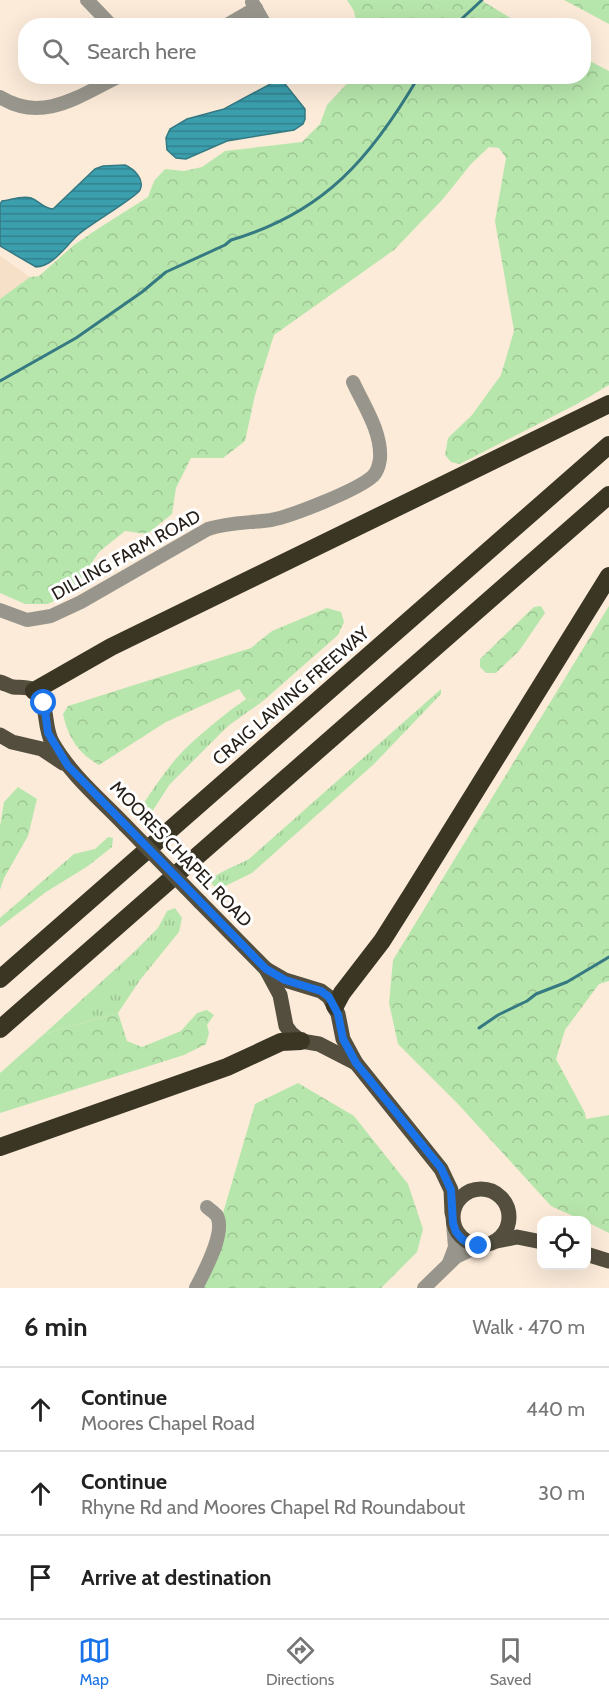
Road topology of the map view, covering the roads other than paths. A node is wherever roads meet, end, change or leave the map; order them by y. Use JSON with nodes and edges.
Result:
{"nodes":[{"id":1,"x":87,"y":0,"type":"edge"},
{"id":2,"x":253,"y":4,"type":"edge"},
{"id":3,"x":104,"y":18,"type":"edge"},
{"id":4,"x":235,"y":18,"type":"edge"},
{"id":5,"x":261,"y":18,"type":"edge"},
{"id":6,"x":103,"y":84,"type":"edge"},
{"id":7,"x":0,"y":97,"type":"edge"},
{"id":8,"x":353,"y":382,"type":"dead end"},
{"id":9,"x":609,"y":404,"type":"edge"},
{"id":10,"x":609,"y":445,"type":"edge"},
{"id":11,"x":609,"y":495,"type":"edge"},
{"id":12,"x":609,"y":576,"type":"edge"},
{"id":13,"x":0,"y":610,"type":"edge"},
{"id":14,"x":4,"y":687,"type":"edge"},
{"id":15,"x":34,"y":691,"type":"junction"},
{"id":16,"x":0,"y":735,"type":"edge"},
{"id":17,"x":68,"y":766,"type":"junction"},
{"id":18,"x":266,"y":969,"type":"junction"},
{"id":19,"x":0,"y":980,"type":"edge"},
{"id":20,"x":337,"y":1014,"type":"junction"},
{"id":21,"x":0,"y":1029,"type":"edge"},
{"id":22,"x":310,"y":1043,"type":"junction"},
{"id":23,"x":356,"y":1063,"type":"junction"},
{"id":24,"x":0,"y":1147,"type":"edge"},
{"id":25,"x":441,"y":1168,"type":"junction"},
{"id":26,"x":478,"y":1189,"type":"junction"},
{"id":27,"x":207,"y":1207,"type":"dead end"},
{"id":28,"x":508,"y":1208,"type":"junction"},
{"id":29,"x":452,"y":1218,"type":"junction"},
{"id":30,"x":537,"y":1240,"type":"edge"},
{"id":31,"x":497,"y":1241,"type":"junction"},
{"id":32,"x":479,"y":1246,"type":"junction"},
{"id":33,"x":591,"y":1256,"type":"edge"},
{"id":34,"x":609,"y":1261,"type":"edge"},
{"id":35,"x":449,"y":1263,"type":"junction"},
{"id":36,"x":196,"y":1288,"type":"edge"},
{"id":37,"x":424,"y":1288,"type":"edge"}],
"edges":[{"from":1,"to":3,"type":"street"},
{"from":2,"to":4,"type":"street"},
{"from":2,"to":5,"type":"street"},
{"from":6,"to":7,"type":"street"},
{"from":8,"to":13,"type":"street","name":"DILLING FARM ROAD"},
{"from":9,"to":15,"type":"highway"},
{"from":10,"to":19,"type":"highway","name":"CRAIG LAWING FREEWAY"},
{"from":11,"to":21,"type":"highway"},
{"from":12,"to":20,"type":"highway"},
{"from":14,"to":15,"type":"main road"},
{"from":15,"to":17,"type":"main road","name":"MOORES CHAPEL ROAD"},
{"from":16,"to":17,"type":"main road","name":"MOORES CHAPEL ROAD"},
{"from":17,"to":18,"type":"main road","name":"MOORES CHAPEL ROAD","bridge":true},
{"from":18,"to":20,"type":"main road","name":"MOORES CHAPEL ROAD"},
{"from":18,"to":22,"type":"main road","name":"MOORES CHAPEL ROAD"},
{"from":20,"to":22,"type":"main road"},
{"from":20,"to":23,"type":"main road","name":"MOORES CHAPEL ROAD"},
{"from":22,"to":23,"type":"main road","name":"MOORES CHAPEL ROAD"},
{"from":22,"to":24,"type":"highway"},
{"from":23,"to":25,"type":"main road","name":"MOORES CHAPEL ROAD"},
{"from":25,"to":26,"type":"main road","name":"MOORES CHAPEL ROAD"},
{"from":25,"to":29,"type":"main road","name":"MOORES CHAPEL ROAD"},
{"from":26,"to":28,"type":"main road"},
{"from":26,"to":29,"type":"main road"},
{"from":27,"to":36,"type":"street"},
{"from":28,"to":30,"type":"main road"},
{"from":28,"to":31,"type":"main road"},
{"from":29,"to":32,"type":"main road"},
{"from":29,"to":35,"type":"street"},
{"from":30,"to":31,"type":"main road"},
{"from":31,"to":32,"type":"main road"},
{"from":32,"to":35,"type":"street"},
{"from":33,"to":34,"type":"main road"},
{"from":35,"to":37,"type":"street"}]}
